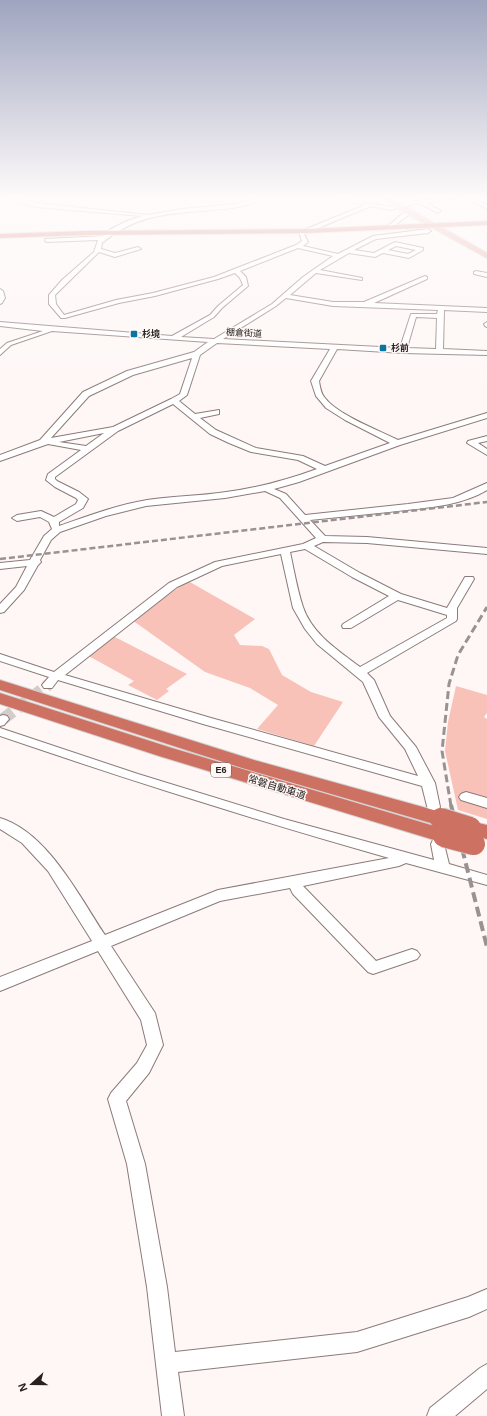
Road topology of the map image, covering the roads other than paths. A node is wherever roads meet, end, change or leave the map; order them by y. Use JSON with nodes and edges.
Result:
{"nodes":[{"id":1,"x":84,"y":264,"type":"edge"},
{"id":2,"x":253,"y":264,"type":"edge"},
{"id":3,"x":327,"y":264,"type":"edge"},
{"id":4,"x":236,"y":271,"type":"junction"},
{"id":5,"x":317,"y":271,"type":"junction"},
{"id":6,"x":476,"y":273,"type":"dead end"},
{"id":7,"x":487,"y":275,"type":"edge"},
{"id":8,"x":425,"y":278,"type":"dead end"},
{"id":9,"x":360,"y":279,"type":"dead end"},
{"id":10,"x":0,"y":291,"type":"edge"},
{"id":11,"x":286,"y":296,"type":"junction"},
{"id":12,"x":406,"y":299,"type":"dead end"},
{"id":13,"x":0,"y":302,"type":"edge"},
{"id":14,"x":364,"y":304,"type":"junction"},
{"id":15,"x":438,"y":308,"type":"junction"},
{"id":16,"x":487,"y":310,"type":"edge"},
{"id":17,"x":440,"y":316,"type":"junction"},
{"id":18,"x":63,"y":317,"type":"junction"},
{"id":19,"x":0,"y":324,"type":"edge"},
{"id":20,"x":52,"y":330,"type":"junction"},
{"id":21,"x":174,"y":338,"type":"junction"},
{"id":22,"x":215,"y":341,"type":"junction"},
{"id":23,"x":335,"y":347,"type":"junction"},
{"id":24,"x":402,"y":351,"type":"junction"},
{"id":25,"x":439,"y":352,"type":"junction"},
{"id":26,"x":0,"y":353,"type":"edge"},
{"id":27,"x":487,"y":353,"type":"edge"},
{"id":28,"x":197,"y":354,"type":"junction"},
{"id":29,"x":174,"y":401,"type":"junction"},
{"id":30,"x":216,"y":412,"type":"dead end"},
{"id":31,"x":487,"y":415,"type":"edge"},
{"id":32,"x":193,"y":416,"type":"junction"},
{"id":33,"x":115,"y":429,"type":"junction"},
{"id":34,"x":487,"y":438,"type":"edge"},
{"id":35,"x":43,"y":442,"type":"junction"},
{"id":36,"x":397,"y":443,"type":"junction"},
{"id":37,"x":89,"y":449,"type":"junction"},
{"id":38,"x":487,"y":452,"type":"edge"},
{"id":39,"x":0,"y":458,"type":"edge"},
{"id":40,"x":324,"y":469,"type":"junction"},
{"id":41,"x":487,"y":486,"type":"edge"},
{"id":42,"x":266,"y":488,"type":"junction"},
{"id":43,"x":17,"y":518,"type":"dead end"},
{"id":44,"x":304,"y":518,"type":"junction"},
{"id":45,"x":56,"y":525,"type":"junction"},
{"id":46,"x":322,"y":539,"type":"junction"},
{"id":47,"x":306,"y":546,"type":"junction"},
{"id":48,"x":285,"y":551,"type":"junction"},
{"id":49,"x":487,"y":551,"type":"edge"},
{"id":50,"x":36,"y":562,"type":"junction"},
{"id":51,"x":0,"y":566,"type":"edge"},
{"id":52,"x":468,"y":579,"type":"dead end"},
{"id":53,"x":397,"y":596,"type":"junction"},
{"id":54,"x":0,"y":610,"type":"edge"},
{"id":55,"x":452,"y":613,"type":"junction"},
{"id":56,"x":347,"y":626,"type":"dead end"},
{"id":57,"x":0,"y":657,"type":"edge"},
{"id":58,"x":360,"y":672,"type":"junction"},
{"id":59,"x":52,"y":681,"type":"junction"},
{"id":60,"x":0,"y":685,"type":"edge"},
{"id":61,"x":0,"y":698,"type":"edge"},
{"id":62,"x":1,"y":724,"type":"edge"},
{"id":63,"x":428,"y":784,"type":"junction"},
{"id":64,"x":466,"y":797,"type":"dead end"},
{"id":65,"x":487,"y":803,"type":"edge"},
{"id":66,"x":0,"y":823,"type":"edge"},
{"id":67,"x":439,"y":826,"type":"junction"},
{"id":68,"x":480,"y":837,"type":"edge"},
{"id":69,"x":403,"y":857,"type":"junction"},
{"id":70,"x":442,"y":867,"type":"junction"},
{"id":71,"x":487,"y":880,"type":"edge"},
{"id":72,"x":294,"y":882,"type":"junction"},
{"id":73,"x":100,"y":943,"type":"junction"},
{"id":74,"x":412,"y":955,"type":"dead end"},
{"id":75,"x":0,"y":984,"type":"edge"},
{"id":76,"x":487,"y":1299,"type":"edge"},
{"id":77,"x":167,"y":1363,"type":"junction"},
{"id":78,"x":487,"y":1375,"type":"edge"},
{"id":79,"x":174,"y":1416,"type":"edge"},
{"id":80,"x":438,"y":1416,"type":"edge"}],
"edges":[{"from":1,"to":18,"type":"street"},
{"from":2,"to":4,"type":"street"},
{"from":3,"to":5,"type":"street"},
{"from":4,"to":18,"type":"street"},
{"from":4,"to":21,"type":"street"},
{"from":5,"to":9,"type":"street"},
{"from":5,"to":11,"type":"street"},
{"from":6,"to":7,"type":"street"},
{"from":8,"to":14,"type":"street"},
{"from":10,"to":13,"type":"street"},
{"from":11,"to":14,"type":"street"},
{"from":11,"to":22,"type":"street"},
{"from":12,"to":15,"type":"street"},
{"from":14,"to":15,"type":"street"},
{"from":15,"to":16,"type":"street"},
{"from":15,"to":17,"type":"street"},
{"from":17,"to":24,"type":"street"},
{"from":17,"to":25,"type":"street"},
{"from":18,"to":20,"type":"street"},
{"from":19,"to":20,"type":"street","name":"棚倉街道"},
{"from":20,"to":21,"type":"street","name":"棚倉街道"},
{"from":20,"to":26,"type":"street"},
{"from":21,"to":22,"type":"street","name":"棚倉街道"},
{"from":22,"to":23,"type":"street","name":"棚倉街道"},
{"from":22,"to":28,"type":"street"},
{"from":23,"to":24,"type":"street","name":"棚倉街道"},
{"from":23,"to":36,"type":"street"},
{"from":24,"to":25,"type":"street","name":"棚倉街道"},
{"from":25,"to":27,"type":"street","name":"棚倉街道"},
{"from":28,"to":29,"type":"street"},
{"from":28,"to":35,"type":"street"},
{"from":29,"to":32,"type":"street"},
{"from":29,"to":33,"type":"street"},
{"from":30,"to":32,"type":"street"},
{"from":31,"to":36,"type":"street"},
{"from":32,"to":40,"type":"street"},
{"from":33,"to":35,"type":"street"},
{"from":33,"to":37,"type":"street"},
{"from":34,"to":38,"type":"street"},
{"from":35,"to":37,"type":"street"},
{"from":35,"to":39,"type":"street"},
{"from":36,"to":40,"type":"street"},
{"from":37,"to":45,"type":"street"},
{"from":40,"to":42,"type":"street"},
{"from":41,"to":44,"type":"street"},
{"from":42,"to":44,"type":"street"},
{"from":42,"to":45,"type":"street"},
{"from":43,"to":45,"type":"street"},
{"from":44,"to":46,"type":"street"},
{"from":45,"to":50,"type":"street"},
{"from":46,"to":47,"type":"street"},
{"from":46,"to":49,"type":"street"},
{"from":47,"to":48,"type":"street"},
{"from":47,"to":53,"type":"street"},
{"from":48,"to":58,"type":"street"},
{"from":48,"to":59,"type":"street"},
{"from":50,"to":51,"type":"street"},
{"from":50,"to":54,"type":"street"},
{"from":52,"to":55,"type":"street"},
{"from":53,"to":55,"type":"street"},
{"from":53,"to":56,"type":"street"},
{"from":55,"to":58,"type":"street"},
{"from":57,"to":59,"type":"street"},
{"from":58,"to":63,"type":"street"},
{"from":59,"to":63,"type":"street"},
{"from":60,"to":67,"type":"highway","name":"常磐自動車道","number":"E6"},
{"from":61,"to":67,"type":"highway","name":"常磐自動車道","number":"E6"},
{"from":62,"to":69,"type":"street"},
{"from":63,"to":67,"type":"street"},
{"from":64,"to":65,"type":"street"},
{"from":66,"to":73,"type":"street"},
{"from":67,"to":68,"type":"highway","name":"常磐自動車道","number":"E6","bridge":true},
{"from":67,"to":70,"type":"street"},
{"from":69,"to":70,"type":"street"},
{"from":69,"to":72,"type":"street"},
{"from":70,"to":71,"type":"street"},
{"from":72,"to":73,"type":"street"},
{"from":72,"to":74,"type":"street"},
{"from":73,"to":75,"type":"street"},
{"from":73,"to":77,"type":"street"},
{"from":76,"to":77,"type":"street"},
{"from":77,"to":79,"type":"street"},
{"from":78,"to":80,"type":"street"}]}
